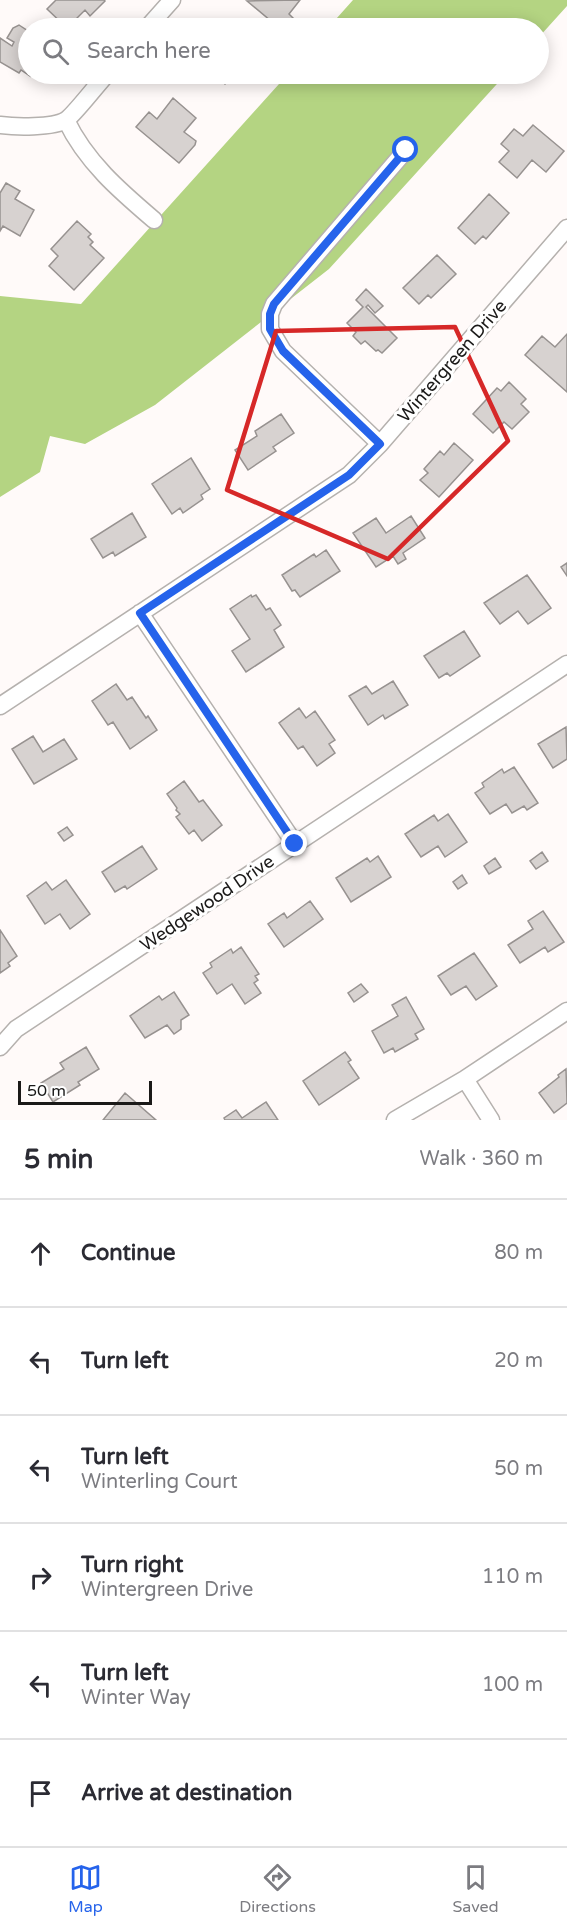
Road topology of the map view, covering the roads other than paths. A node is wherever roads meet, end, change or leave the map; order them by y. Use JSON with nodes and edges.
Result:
{"nodes":[{"id":1,"x":172,"y":0,"type":"edge"},
{"id":2,"x":156,"y":18,"type":"edge"},
{"id":3,"x":98,"y":84,"type":"edge"},
{"id":4,"x":66,"y":120,"type":"junction"},
{"id":5,"x":0,"y":125,"type":"edge"},
{"id":6,"x":406,"y":150,"type":"dead end"},
{"id":7,"x":154,"y":220,"type":"dead end"},
{"id":8,"x":567,"y":228,"type":"edge"},
{"id":9,"x":380,"y":444,"type":"junction"},
{"id":10,"x":140,"y":613,"type":"junction"},
{"id":11,"x":567,"y":664,"type":"edge"},
{"id":12,"x":0,"y":706,"type":"edge"},
{"id":13,"x":295,"y":844,"type":"junction"},
{"id":14,"x":567,"y":1011,"type":"edge"},
{"id":15,"x":0,"y":1047,"type":"edge"},
{"id":16,"x":465,"y":1079,"type":"junction"},
{"id":17,"x":395,"y":1120,"type":"edge"},
{"id":18,"x":491,"y":1120,"type":"edge"}],
"edges":[{"from":1,"to":2,"type":"street"},
{"from":3,"to":4,"type":"street"},
{"from":4,"to":5,"type":"street"},
{"from":4,"to":7,"type":"street"},
{"from":6,"to":9,"type":"street"},
{"from":8,"to":9,"type":"street","name":"Wintergreen Drive"},
{"from":9,"to":10,"type":"street","name":"Wintergreen Drive"},
{"from":10,"to":12,"type":"street","name":"Wintergreen Drive"},
{"from":10,"to":13,"type":"street"},
{"from":11,"to":13,"type":"street","name":"Wedgewood Drive"},
{"from":13,"to":15,"type":"street","name":"Wedgewood Drive"},
{"from":14,"to":16,"type":"street"},
{"from":16,"to":17,"type":"street"},
{"from":16,"to":18,"type":"street"}]}
